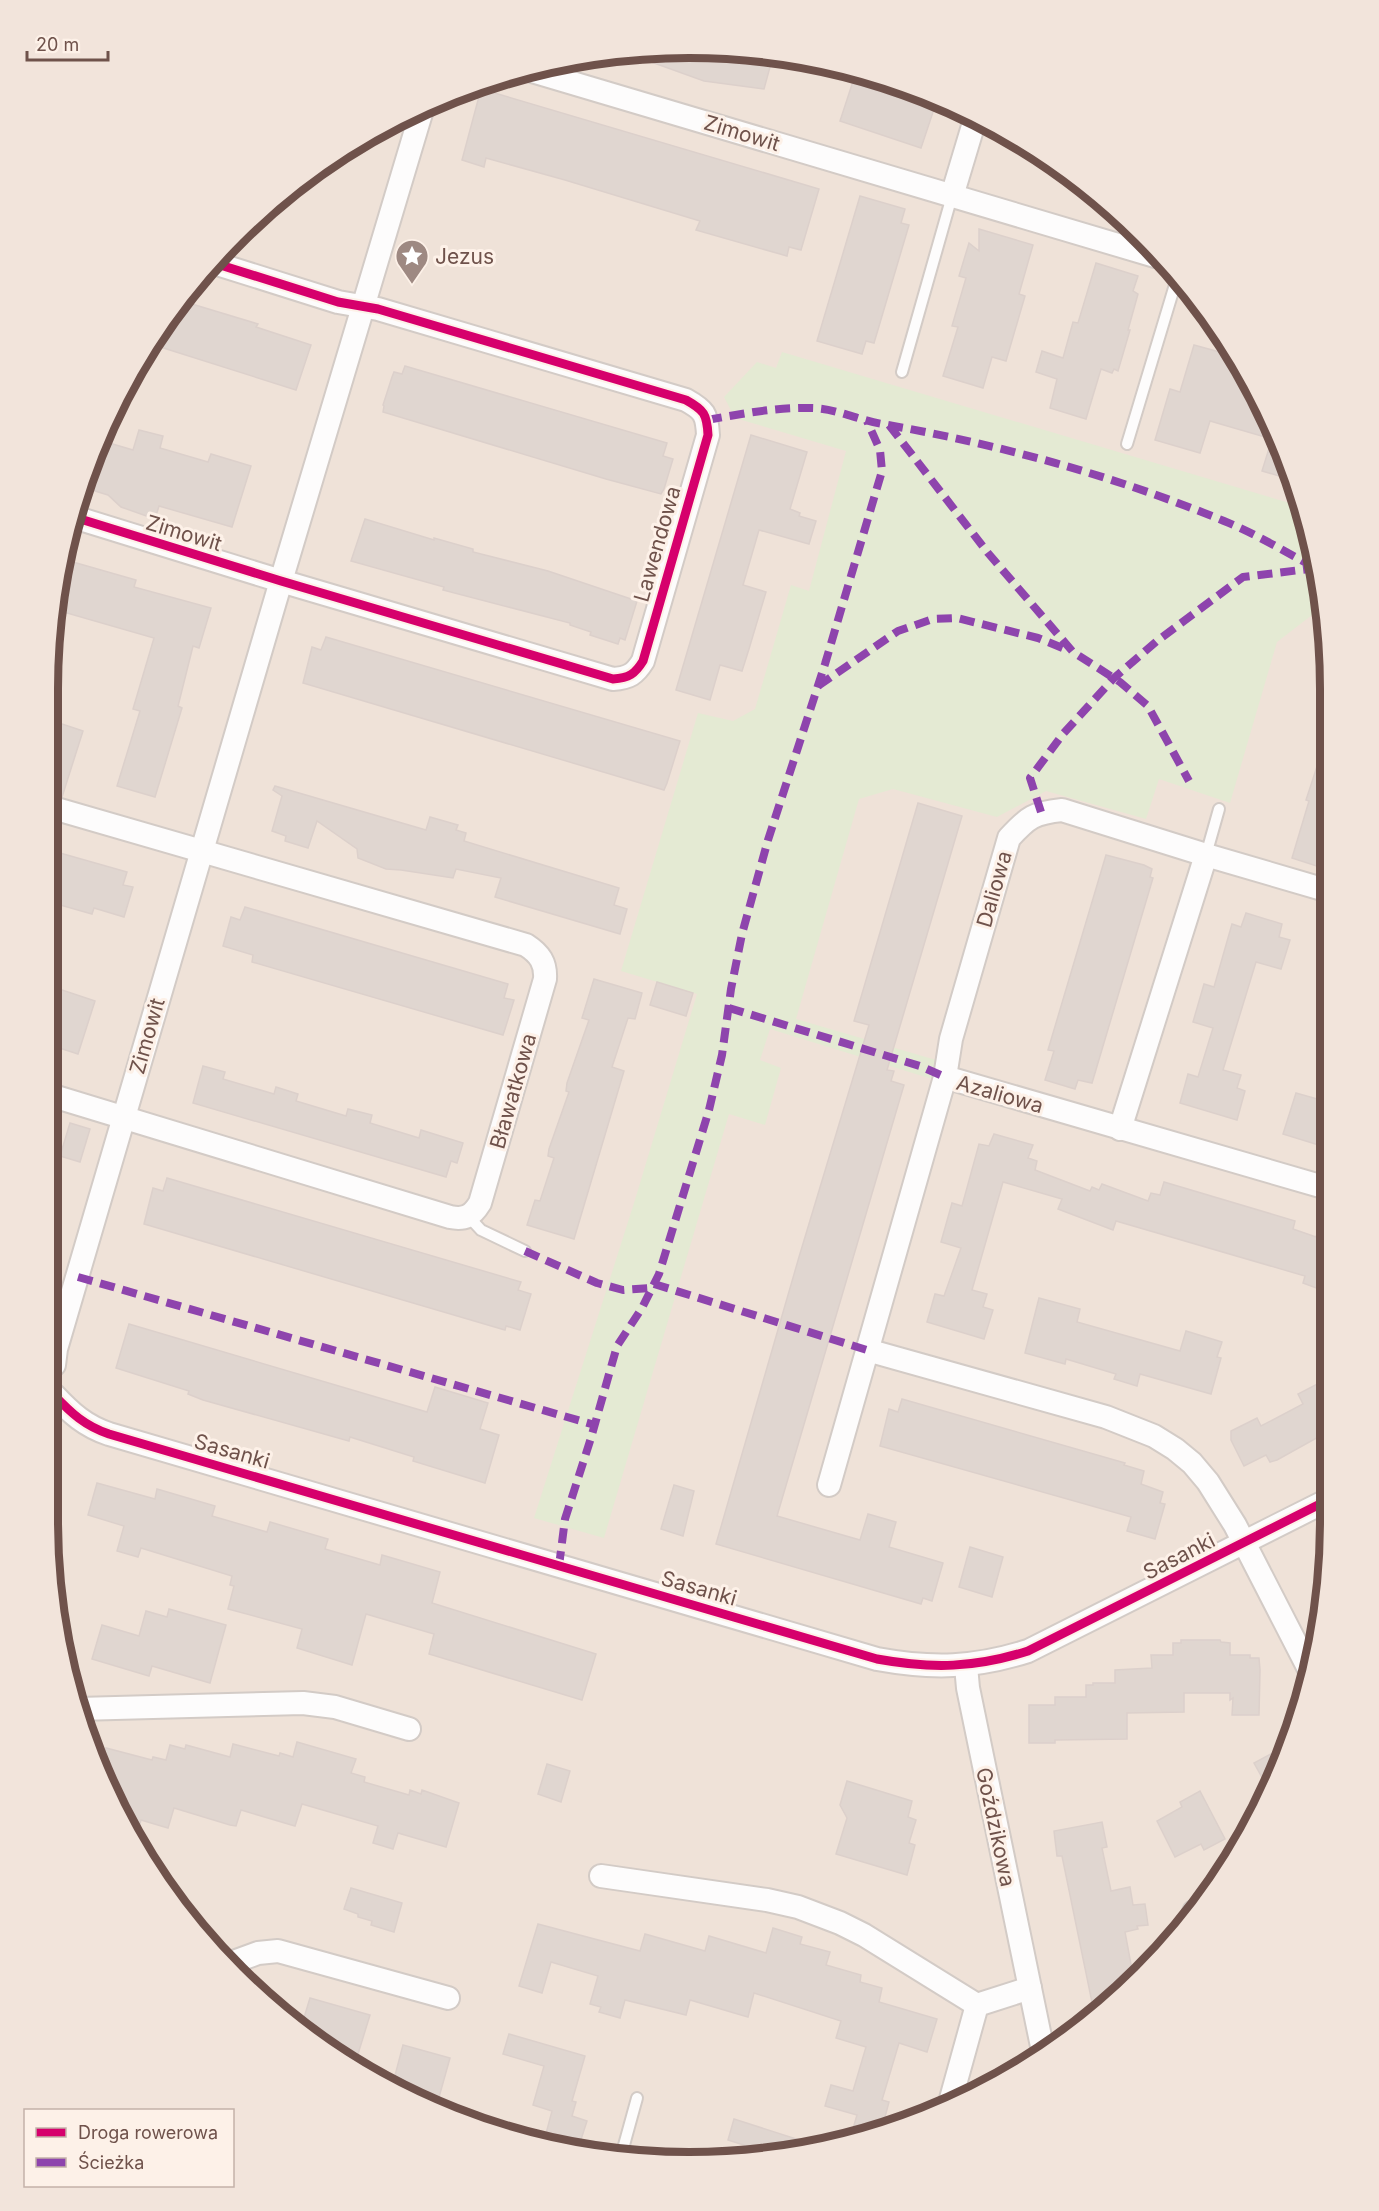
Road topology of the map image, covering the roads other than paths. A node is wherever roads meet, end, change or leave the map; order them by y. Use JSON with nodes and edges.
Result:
{"nodes":[{"id":1,"x":547,"y":75,"type":"edge"},
{"id":2,"x":419,"y":120,"type":"edge"},
{"id":3,"x":973,"y":126,"type":"edge"},
{"id":4,"x":952,"y":195,"type":"junction"},
{"id":5,"x":1145,"y":253,"type":"edge"},
{"id":6,"x":222,"y":266,"type":"edge"},
{"id":7,"x":1175,"y":286,"type":"edge"},
{"id":8,"x":363,"y":305,"type":"junction"},
{"id":9,"x":902,"y":372,"type":"dead end"},
{"id":10,"x":1127,"y":444,"type":"dead end"},
{"id":11,"x":82,"y":520,"type":"edge"},
{"id":12,"x":281,"y":581,"type":"junction"},
{"id":13,"x":58,"y":809,"type":"edge"},
{"id":14,"x":1220,"y":809,"type":"dead end"},
{"id":15,"x":201,"y":851,"type":"junction"},
{"id":16,"x":1206,"y":855,"type":"junction"},
{"id":17,"x":1320,"y":888,"type":"edge"},
{"id":18,"x":945,"y":1077,"type":"junction"},
{"id":19,"x":58,"y":1097,"type":"edge"},
{"id":20,"x":123,"y":1118,"type":"junction"},
{"id":21,"x":1120,"y":1129,"type":"junction"},
{"id":22,"x":1320,"y":1186,"type":"edge"},
{"id":23,"x":469,"y":1216,"type":"junction"},
{"id":24,"x":525,"y":1251,"type":"dead end"},
{"id":25,"x":58,"y":1342,"type":"edge"},
{"id":26,"x":867,"y":1350,"type":"junction"},
{"id":27,"x":58,"y":1399,"type":"edge"},
{"id":28,"x":829,"y":1485,"type":"dead end"},
{"id":29,"x":1320,"y":1504,"type":"edge"},
{"id":30,"x":1245,"y":1542,"type":"junction"},
{"id":31,"x":1304,"y":1662,"type":"edge"},
{"id":32,"x":966,"y":1666,"type":"junction"},
{"id":33,"x":87,"y":1709,"type":"edge"},
{"id":34,"x":409,"y":1729,"type":"dead end"},
{"id":35,"x":601,"y":1876,"type":"dead end"},
{"id":36,"x":236,"y":1961,"type":"edge"},
{"id":37,"x":1030,"y":1988,"type":"junction"},
{"id":38,"x":448,"y":1998,"type":"dead end"},
{"id":39,"x":976,"y":2005,"type":"junction"},
{"id":40,"x":1042,"y":2045,"type":"edge"},
{"id":41,"x":952,"y":2095,"type":"edge"},
{"id":42,"x":637,"y":2098,"type":"dead end"},
{"id":43,"x":623,"y":2149,"type":"edge"}],
"edges":[{"from":1,"to":4,"type":"street","name":"Zimowit"},
{"from":2,"to":8,"type":"street","name":"Zimowit"},
{"from":3,"to":4,"type":"street"},
{"from":4,"to":5,"type":"street","name":"Zimowit"},
{"from":4,"to":9,"type":"lane"},
{"from":6,"to":8,"type":"street"},
{"from":7,"to":10,"type":"lane"},
{"from":8,"to":12,"type":"street","name":"Zimowit"},
{"from":8,"to":12,"type":"street","name":"Lawendowa"},
{"from":11,"to":12,"type":"street","name":"Zimowit"},
{"from":12,"to":15,"type":"street","name":"Zimowit"},
{"from":13,"to":15,"type":"street"},
{"from":14,"to":16,"type":"lane"},
{"from":15,"to":20,"type":"street","name":"Zimowit"},
{"from":15,"to":23,"type":"street","name":"Bławatkowa"},
{"from":16,"to":17,"type":"street","name":"Daliowa"},
{"from":16,"to":18,"type":"street","name":"Daliowa"},
{"from":16,"to":21,"type":"street"},
{"from":18,"to":21,"type":"street","name":"Azaliowa"},
{"from":18,"to":26,"type":"street","name":"Azaliowa"},
{"from":19,"to":20,"type":"street"},
{"from":20,"to":23,"type":"street"},
{"from":20,"to":25,"type":"street","name":"Zimowit"},
{"from":21,"to":22,"type":"street","name":"Azaliowa"},
{"from":23,"to":24,"type":"lane"},
{"from":26,"to":28,"type":"street","name":"Azaliowa"},
{"from":26,"to":30,"type":"street"},
{"from":27,"to":32,"type":"street","name":"Sasanki"},
{"from":29,"to":30,"type":"street","name":"Sasanki"},
{"from":30,"to":31,"type":"street"},
{"from":30,"to":32,"type":"street","name":"Sasanki"},
{"from":32,"to":37,"type":"street","name":"Goździkowa"},
{"from":33,"to":34,"type":"street"},
{"from":35,"to":39,"type":"street"},
{"from":36,"to":38,"type":"street"},
{"from":37,"to":39,"type":"street"},
{"from":37,"to":40,"type":"street","name":"Goździkowa"},
{"from":39,"to":41,"type":"street"},
{"from":42,"to":43,"type":"lane"}]}
